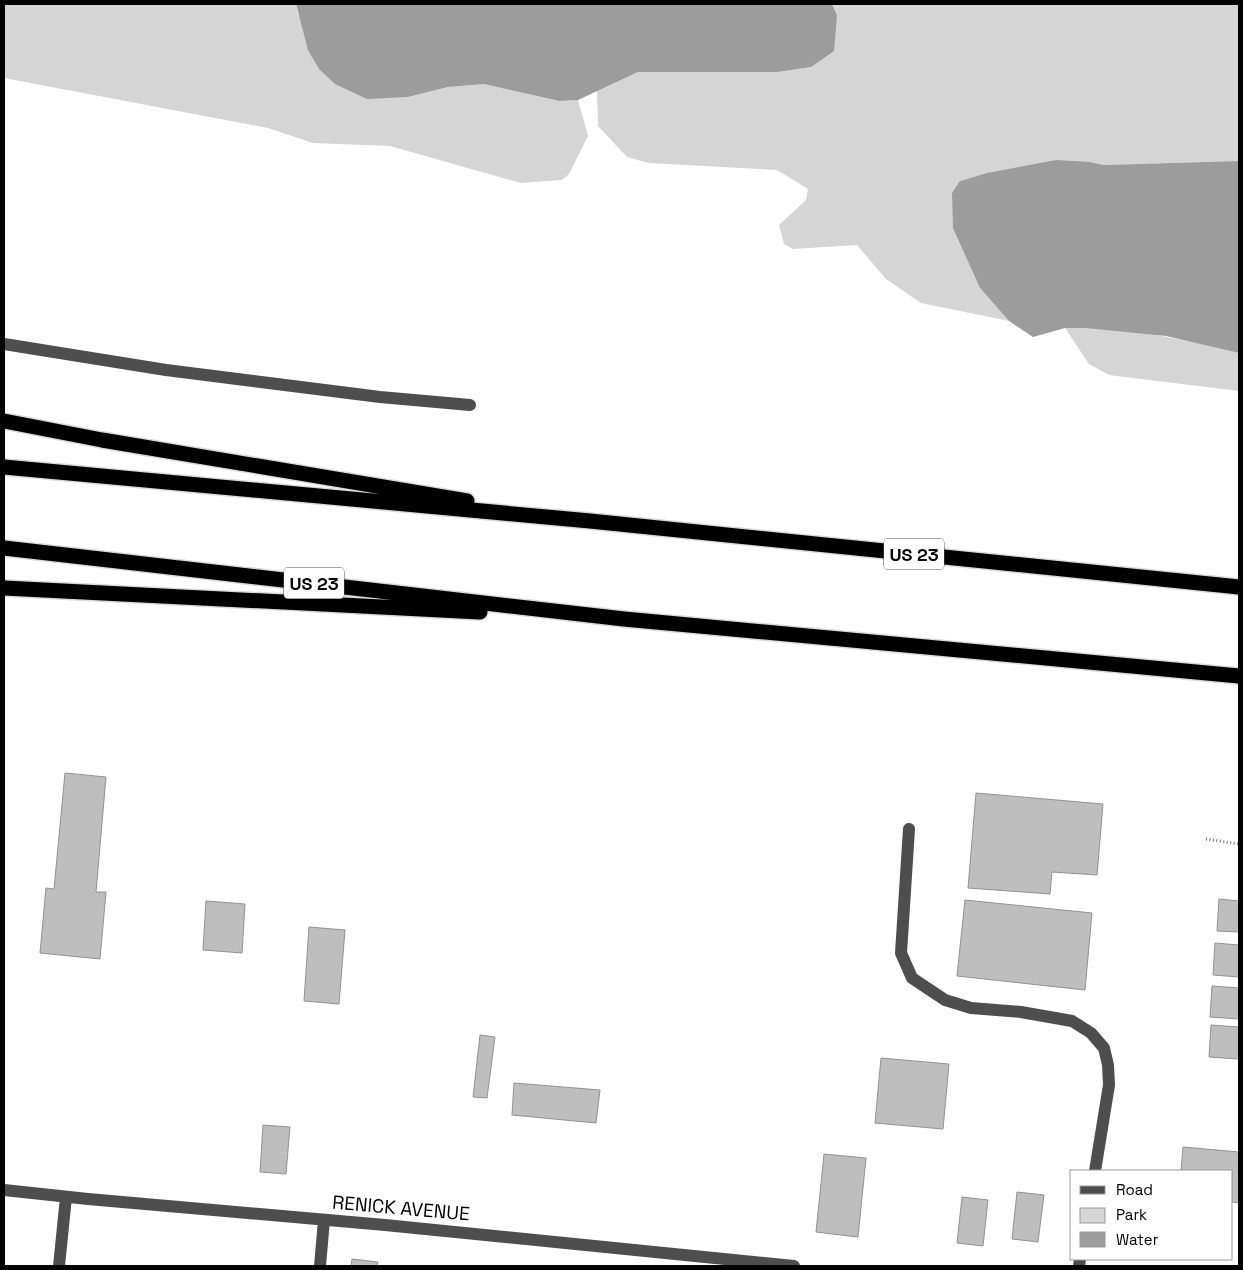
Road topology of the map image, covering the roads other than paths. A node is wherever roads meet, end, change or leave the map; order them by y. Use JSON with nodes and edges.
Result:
{"nodes":[{"id":1,"x":4,"y":344,"type":"edge"},
{"id":2,"x":470,"y":405,"type":"dead end"},
{"id":3,"x":4,"y":421,"type":"edge"},
{"id":4,"x":4,"y":467,"type":"edge"},
{"id":5,"x":590,"y":521,"type":"junction"},
{"id":6,"x":4,"y":548,"type":"edge"},
{"id":7,"x":1239,"y":587,"type":"edge"},
{"id":8,"x":4,"y":588,"type":"edge"},
{"id":9,"x":624,"y":619,"type":"junction"},
{"id":10,"x":1239,"y":676,"type":"edge"},
{"id":11,"x":909,"y":829,"type":"dead end"},
{"id":12,"x":1095,"y":1170,"type":"edge"},
{"id":13,"x":4,"y":1190,"type":"edge"},
{"id":14,"x":66,"y":1197,"type":"junction"},
{"id":15,"x":324,"y":1220,"type":"junction"},
{"id":16,"x":682,"y":1260,"type":"edge"},
{"id":17,"x":59,"y":1266,"type":"edge"},
{"id":18,"x":320,"y":1266,"type":"edge"},
{"id":19,"x":794,"y":1266,"type":"edge"}],
"edges":[{"from":1,"to":2,"type":"street"},
{"from":3,"to":5,"type":"highway"},
{"from":4,"to":5,"type":"highway","number":"US 23"},
{"from":5,"to":7,"type":"highway","number":"US 23"},
{"from":6,"to":9,"type":"highway","number":"US 23"},
{"from":8,"to":9,"type":"highway"},
{"from":9,"to":10,"type":"highway","number":"US 23"},
{"from":11,"to":12,"type":"street"},
{"from":13,"to":14,"type":"street","name":"RENICK AVENUE"},
{"from":14,"to":15,"type":"street","name":"RENICK AVENUE"},
{"from":14,"to":17,"type":"street"},
{"from":15,"to":16,"type":"street","name":"RENICK AVENUE"},
{"from":15,"to":18,"type":"street"},
{"from":16,"to":19,"type":"street","name":"RENICK AVENUE"}]}
